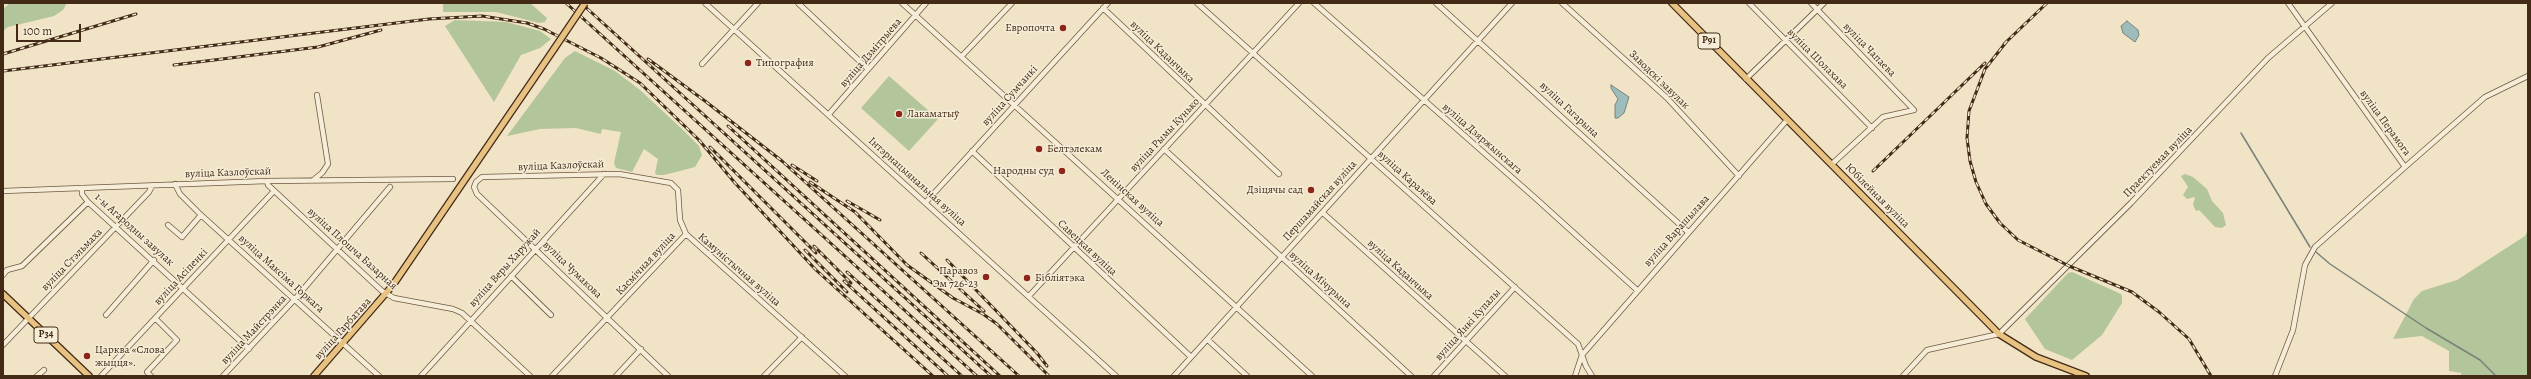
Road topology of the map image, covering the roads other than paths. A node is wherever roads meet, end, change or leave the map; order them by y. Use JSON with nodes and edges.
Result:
{"nodes":[{"id":1,"x":585,"y":3,"type":"edge"},
{"id":2,"x":705,"y":3,"type":"edge"},
{"id":3,"x":758,"y":3,"type":"edge"},
{"id":4,"x":798,"y":3,"type":"edge"},
{"id":5,"x":902,"y":3,"type":"edge"},
{"id":6,"x":926,"y":3,"type":"edge"},
{"id":7,"x":1012,"y":3,"type":"edge"},
{"id":8,"x":1108,"y":3,"type":"edge"},
{"id":9,"x":1197,"y":3,"type":"edge"},
{"id":10,"x":1299,"y":3,"type":"edge"},
{"id":11,"x":1314,"y":3,"type":"edge"},
{"id":12,"x":1436,"y":3,"type":"edge"},
{"id":13,"x":1512,"y":3,"type":"edge"},
{"id":14,"x":1562,"y":3,"type":"edge"},
{"id":15,"x":1672,"y":3,"type":"edge"},
{"id":16,"x":1749,"y":3,"type":"edge"},
{"id":17,"x":1811,"y":3,"type":"edge"},
{"id":18,"x":1824,"y":3,"type":"edge"},
{"id":19,"x":2288,"y":3,"type":"edge"},
{"id":20,"x":2332,"y":3,"type":"edge"},
{"id":21,"x":1103,"y":8,"type":"junction"},
{"id":22,"x":1817,"y":9,"type":"junction"},
{"id":23,"x":915,"y":15,"type":"junction"},
{"id":24,"x":2305,"y":27,"type":"junction"},
{"id":25,"x":733,"y":29,"type":"junction"},
{"id":26,"x":1479,"y":40,"type":"junction"},
{"id":27,"x":1786,"y":41,"type":"junction"},
{"id":28,"x":1253,"y":53,"type":"junction"},
{"id":29,"x":961,"y":57,"type":"junction"},
{"id":30,"x":702,"y":64,"type":"dead end"},
{"id":31,"x":868,"y":69,"type":"junction"},
{"id":32,"x":2528,"y":76,"type":"edge"},
{"id":33,"x":1746,"y":79,"type":"junction"},
{"id":34,"x":316,"y":95,"type":"dead end"},
{"id":35,"x":1424,"y":100,"type":"junction"},
{"id":36,"x":1014,"y":105,"type":"junction"},
{"id":37,"x":1204,"y":106,"type":"junction"},
{"id":38,"x":829,"y":114,"type":"junction"},
{"id":39,"x":1787,"y":120,"type":"junction"},
{"id":40,"x":1872,"y":128,"type":"junction"},
{"id":41,"x":1164,"y":149,"type":"junction"},
{"id":42,"x":972,"y":151,"type":"junction"},
{"id":43,"x":1370,"y":158,"type":"junction"},
{"id":44,"x":1832,"y":164,"type":"junction"},
{"id":45,"x":2405,"y":167,"type":"junction"},
{"id":46,"x":604,"y":174,"type":"junction"},
{"id":47,"x":1279,"y":174,"type":"dead end"},
{"id":48,"x":1739,"y":176,"type":"junction"},
{"id":49,"x":482,"y":177,"type":"joint"},
{"id":50,"x":641,"y":177,"type":"joint"},
{"id":51,"x":453,"y":179,"type":"dead end"},
{"id":52,"x":267,"y":181,"type":"junction"},
{"id":53,"x":312,"y":181,"type":"junction"},
{"id":54,"x":175,"y":184,"type":"junction"},
{"id":55,"x":152,"y":186,"type":"junction"},
{"id":56,"x":390,"y":187,"type":"dead end"},
{"id":57,"x":82,"y":188,"type":"junction"},
{"id":58,"x":3,"y":191,"type":"edge"},
{"id":59,"x":274,"y":191,"type":"junction"},
{"id":60,"x":1119,"y":198,"type":"junction"},
{"id":61,"x":88,"y":202,"type":"junction"},
{"id":62,"x":926,"y":202,"type":"junction"},
{"id":63,"x":1323,"y":212,"type":"junction"},
{"id":64,"x":201,"y":216,"type":"junction"},
{"id":65,"x":168,"y":225,"type":"dead end"},
{"id":66,"x":116,"y":227,"type":"junction"},
{"id":67,"x":1688,"y":232,"type":"junction"},
{"id":68,"x":686,"y":234,"type":"junction"},
{"id":69,"x":228,"y":238,"type":"junction"},
{"id":70,"x":1073,"y":247,"type":"junction"},
{"id":71,"x":536,"y":248,"type":"junction"},
{"id":72,"x":338,"y":250,"type":"junction"},
{"id":73,"x":1282,"y":258,"type":"junction"},
{"id":74,"x":154,"y":260,"type":"junction"},
{"id":75,"x":3,"y":275,"type":"edge"},
{"id":76,"x":511,"y":276,"type":"junction"},
{"id":77,"x":1515,"y":287,"type":"junction"},
{"id":78,"x":183,"y":288,"type":"junction"},
{"id":79,"x":1637,"y":290,"type":"junction"},
{"id":80,"x":3,"y":294,"type":"edge"},
{"id":81,"x":387,"y":294,"type":"junction"},
{"id":82,"x":1029,"y":296,"type":"junction"},
{"id":83,"x":296,"y":299,"type":"junction"},
{"id":84,"x":1238,"y":308,"type":"junction"},
{"id":85,"x":106,"y":315,"type":"dead end"},
{"id":86,"x":551,"y":315,"type":"dead end"},
{"id":87,"x":608,"y":317,"type":"junction"},
{"id":88,"x":28,"y":318,"type":"junction"},
{"id":89,"x":155,"y":318,"type":"junction"},
{"id":90,"x":471,"y":319,"type":"junction"},
{"id":91,"x":1999,"y":334,"type":"junction"},
{"id":92,"x":802,"y":337,"type":"junction"},
{"id":93,"x":1208,"y":340,"type":"junction"},
{"id":94,"x":1466,"y":341,"type":"junction"},
{"id":95,"x":3,"y":344,"type":"edge"},
{"id":96,"x":344,"y":344,"type":"junction"},
{"id":97,"x":249,"y":349,"type":"junction"},
{"id":98,"x":641,"y":349,"type":"junction"},
{"id":99,"x":1582,"y":355,"type":"junction"},
{"id":100,"x":1191,"y":357,"type":"junction"},
{"id":101,"x":44,"y":370,"type":"dead end"},
{"id":102,"x":37,"y":376,"type":"edge"},
{"id":103,"x":89,"y":376,"type":"edge"},
{"id":104,"x":101,"y":376,"type":"edge"},
{"id":105,"x":151,"y":376,"type":"edge"},
{"id":106,"x":223,"y":376,"type":"edge"},
{"id":107,"x":314,"y":376,"type":"edge"},
{"id":108,"x":379,"y":376,"type":"edge"},
{"id":109,"x":421,"y":376,"type":"edge"},
{"id":110,"x":530,"y":376,"type":"edge"},
{"id":111,"x":552,"y":376,"type":"edge"},
{"id":112,"x":616,"y":376,"type":"edge"},
{"id":113,"x":668,"y":376,"type":"edge"},
{"id":114,"x":764,"y":376,"type":"edge"},
{"id":115,"x":845,"y":376,"type":"edge"},
{"id":116,"x":1116,"y":376,"type":"edge"},
{"id":117,"x":1174,"y":376,"type":"edge"},
{"id":118,"x":1247,"y":376,"type":"edge"},
{"id":119,"x":1312,"y":376,"type":"edge"},
{"id":120,"x":1411,"y":376,"type":"edge"},
{"id":121,"x":1434,"y":376,"type":"edge"},
{"id":122,"x":1505,"y":376,"type":"edge"},
{"id":123,"x":1575,"y":376,"type":"edge"},
{"id":124,"x":1592,"y":376,"type":"edge"},
{"id":125,"x":1903,"y":376,"type":"edge"},
{"id":126,"x":2086,"y":376,"type":"edge"},
{"id":127,"x":2276,"y":376,"type":"edge"}],
"edges":[{"from":1,"to":81,"type":"main road","name":"вуліца Гарбатава","bridge":true},
{"from":2,"to":25,"type":"street","name":"Інтэрнацыянальная вуліца"},
{"from":3,"to":25,"type":"street"},
{"from":4,"to":31,"type":"street"},
{"from":5,"to":23,"type":"street","name":"Ленінская вуліца"},
{"from":6,"to":23,"type":"street","name":"вуліца Дзмітрыева"},
{"from":7,"to":29,"type":"street"},
{"from":8,"to":21,"type":"street","name":"вуліца Сумчанкі"},
{"from":9,"to":28,"type":"street","name":"вуліца Каралёва"},
{"from":10,"to":28,"type":"street","name":"вуліца Рымы Кунько"},
{"from":11,"to":35,"type":"street","name":"вуліца Дзяржынскага"},
{"from":12,"to":26,"type":"street","name":"вуліца Гагарына"},
{"from":13,"to":26,"type":"street","name":"Першамайская вуліца"},
{"from":14,"to":48,"type":"street","name":"Заводскі завулак"},
{"from":15,"to":33,"type":"main road","name":"Юбілейная вуліца","number":"Р91"},
{"from":16,"to":27,"type":"street","name":"вуліца Шолахава"},
{"from":17,"to":22,"type":"street","name":"вуліца Чапаева"},
{"from":18,"to":22,"type":"street"},
{"from":19,"to":24,"type":"street","name":"вуліца Перамога"},
{"from":20,"to":24,"type":"street","name":"Праектуемая вуліца"},
{"from":21,"to":36,"type":"street","name":"вуліца Сумчанкі"},
{"from":21,"to":37,"type":"street","name":"вуліца Каданчыка"},
{"from":22,"to":27,"type":"street"},
{"from":22,"to":40,"type":"street","name":"вуліца Чапаева"},
{"from":23,"to":29,"type":"street","name":"Ленінская вуліца"},
{"from":23,"to":31,"type":"street","name":"вуліца Дзмітрыева"},
{"from":24,"to":45,"type":"street","name":"вуліца Перамога"},
{"from":24,"to":91,"type":"street","name":"Праектуемая вуліца"},
{"from":25,"to":30,"type":"street"},
{"from":25,"to":38,"type":"street","name":"Інтэрнацыянальная вуліца"},
{"from":26,"to":35,"type":"street","name":"Першамайская вуліца"},
{"from":26,"to":67,"type":"street","name":"вуліца Гагарына"},
{"from":27,"to":33,"type":"street"},
{"from":27,"to":40,"type":"street","name":"вуліца Шолахава"},
{"from":28,"to":37,"type":"street","name":"вуліца Рымы Кунько"},
{"from":28,"to":43,"type":"street","name":"вуліца Каралёва"},
{"from":29,"to":36,"type":"street","name":"Ленінская вуліца"},
{"from":31,"to":38,"type":"street","name":"вуліца Дзмітрыева"},
{"from":32,"to":45,"type":"street","name":"вуліца Перамога"},
{"from":33,"to":39,"type":"main road","name":"Юбілейная вуліца","number":"Р91"},
{"from":34,"to":53,"type":"street"},
{"from":35,"to":43,"type":"street","name":"Першамайская вуліца"},
{"from":35,"to":79,"type":"street","name":"вуліца Дзяржынскага"},
{"from":36,"to":42,"type":"street","name":"вуліца Сумчанкі"},
{"from":36,"to":60,"type":"street","name":"Ленінская вуліца"},
{"from":37,"to":41,"type":"street","name":"вуліца Рымы Кунько"},
{"from":37,"to":47,"type":"street","name":"вуліца Каданчыка"},
{"from":38,"to":62,"type":"street","name":"Інтэрнацыянальная вуліца"},
{"from":39,"to":44,"type":"main road","name":"Юбілейная вуліца","number":"Р91"},
{"from":39,"to":48,"type":"street","name":"вуліца Варашылава"},
{"from":40,"to":44,"type":"street"},
{"from":41,"to":60,"type":"street","name":"вуліца Рымы Кунько"},
{"from":41,"to":73,"type":"street","name":"вуліца Мічурына"},
{"from":42,"to":62,"type":"street","name":"вуліца Сумчанкі"},
{"from":42,"to":70,"type":"street","name":"Савецкая вуліца"},
{"from":43,"to":63,"type":"street","name":"Першамайская вуліца"},
{"from":43,"to":77,"type":"street","name":"вуліца Каралёва"},
{"from":44,"to":91,"type":"main road","name":"Юбілейная вуліца","number":"Р91"},
{"from":45,"to":127,"type":"street"},
{"from":46,"to":49,"type":"street","name":"вуліца Казлоўскай"},
{"from":46,"to":50,"type":"street","name":"вуліца Казлоўскай"},
{"from":46,"to":71,"type":"street","name":"вуліца Веры Харужай"},
{"from":48,"to":67,"type":"street","name":"вуліца Варашылава"},
{"from":49,"to":71,"type":"street","name":"вуліца Чумакова"},
{"from":50,"to":68,"type":"street","name":"Камуністычная вуліца"},
{"from":51,"to":53,"type":"street","name":"вуліца Казлоўскай"},
{"from":52,"to":53,"type":"street","name":"вуліца Казлоўскай"},
{"from":52,"to":54,"type":"street","name":"вуліца Казлоўскай"},
{"from":52,"to":59,"type":"street","name":"вуліца Плошча Базарная"},
{"from":54,"to":55,"type":"street","name":"вуліца Казлоўскай"},
{"from":54,"to":64,"type":"street","name":"вуліца Максіма Горкага"},
{"from":55,"to":57,"type":"street","name":"вуліца Казлоўскай"},
{"from":55,"to":66,"type":"street","name":"вуліца Стэльмаха"},
{"from":56,"to":72,"type":"street","name":"вуліца Майстрэнка"},
{"from":57,"to":58,"type":"street","name":"вуліца Казлоўскай"},
{"from":57,"to":61,"type":"street","name":"1-ы Агародны завулак"},
{"from":59,"to":69,"type":"street","name":"вуліца Асіпенкі"},
{"from":59,"to":72,"type":"street","name":"вуліца Плошча Базарная"},
{"from":60,"to":70,"type":"street","name":"вуліца Рымы Кунько"},
{"from":60,"to":84,"type":"street","name":"Ленінская вуліца"},
{"from":61,"to":66,"type":"street","name":"1-ы Агародны завулак"},
{"from":61,"to":75,"type":"street"},
{"from":62,"to":82,"type":"street","name":"Інтэрнацыянальная вуліца"},
{"from":63,"to":73,"type":"street","name":"Першамайская вуліца"},
{"from":63,"to":94,"type":"street","name":"вуліца Каданчыка"},
{"from":64,"to":65,"type":"street"},
{"from":64,"to":69,"type":"street","name":"вуліца Максіма Горкага"},
{"from":66,"to":74,"type":"street","name":"1-ы Агародны завулак"},
{"from":66,"to":88,"type":"street","name":"вуліца Стэльмаха"},
{"from":67,"to":79,"type":"street","name":"вуліца Варашылава"},
{"from":68,"to":87,"type":"street","name":"Касмічная вуліца"},
{"from":68,"to":92,"type":"street","name":"Камуністычная вуліца"},
{"from":69,"to":78,"type":"street","name":"вуліца Асіпенкі"},
{"from":69,"to":83,"type":"street","name":"вуліца Максіма Горкага"},
{"from":70,"to":82,"type":"street","name":"вуліца Рымы Кунько"},
{"from":70,"to":100,"type":"street","name":"Савецкая вуліца"},
{"from":71,"to":76,"type":"street","name":"вуліца Веры Харужай"},
{"from":71,"to":87,"type":"street","name":"вуліца Чумакова"},
{"from":72,"to":81,"type":"street","name":"вуліца Плошча Базарная"},
{"from":72,"to":83,"type":"street","name":"вуліца Майстрэнка"},
{"from":73,"to":84,"type":"street","name":"Першамайская вуліца"},
{"from":73,"to":120,"type":"street","name":"вуліца Мічурына"},
{"from":74,"to":78,"type":"street","name":"1-ы Агародны завулак"},
{"from":74,"to":85,"type":"street"},
{"from":76,"to":86,"type":"street"},
{"from":76,"to":90,"type":"street","name":"вуліца Веры Харужай"},
{"from":77,"to":94,"type":"street","name":"вуліца Янкі Купалы"},
{"from":77,"to":99,"type":"street","name":"вуліца Каралёва"},
{"from":78,"to":89,"type":"street","name":"вуліца Асіпенкі"},
{"from":78,"to":97,"type":"street","name":"1-ы Агародны завулак"},
{"from":79,"to":99,"type":"street","name":"вуліца Варашылава"},
{"from":80,"to":88,"type":"main road","number":"Р34"},
{"from":81,"to":90,"type":"street","name":"вуліца Плошча Базарная"},
{"from":81,"to":96,"type":"main road","name":"вуліца Гарбатава"},
{"from":82,"to":116,"type":"street","name":"Інтэрнацыянальная вуліца"},
{"from":83,"to":96,"type":"street","name":"вуліца Максіма Горкага"},
{"from":83,"to":97,"type":"street","name":"вуліца Майстрэнка"},
{"from":84,"to":93,"type":"street","name":"Першамайская вуліца"},
{"from":84,"to":119,"type":"street","name":"Ленінская вуліца"},
{"from":87,"to":98,"type":"street","name":"вуліца Чумакова"},
{"from":87,"to":111,"type":"street","name":"Касмічная вуліца"},
{"from":88,"to":95,"type":"street","name":"вуліца Стэльмаха"},
{"from":88,"to":103,"type":"main road","number":"Р34"},
{"from":89,"to":104,"type":"street","name":"вуліца Асіпенкі"},
{"from":89,"to":105,"type":"street"},
{"from":90,"to":109,"type":"street","name":"вуліца Веры Харужай"},
{"from":90,"to":110,"type":"street","name":"вуліца Плошча Базарная"},
{"from":91,"to":125,"type":"street"},
{"from":91,"to":126,"type":"main road","name":"Юбілейная вуліца","number":"Р91"},
{"from":92,"to":114,"type":"street"},
{"from":92,"to":115,"type":"street","name":"Камуністычная вуліца"},
{"from":93,"to":100,"type":"street","name":"Першамайская вуліца"},
{"from":93,"to":118,"type":"street"},
{"from":94,"to":121,"type":"street","name":"вуліца Янкі Купалы"},
{"from":94,"to":122,"type":"street","name":"вуліца Каданчыка"},
{"from":96,"to":107,"type":"main road","name":"вуліца Гарбатава"},
{"from":96,"to":108,"type":"street","name":"вуліца Максіма Горкага"},
{"from":97,"to":106,"type":"street","name":"вуліца Майстрэнка"},
{"from":98,"to":112,"type":"street"},
{"from":98,"to":113,"type":"street","name":"вуліца Чумакова"},
{"from":99,"to":123,"type":"street"},
{"from":99,"to":124,"type":"street","name":"вуліца Каралёва"},
{"from":100,"to":117,"type":"street","name":"Першамайская вуліца"},
{"from":101,"to":102,"type":"street"}]}
